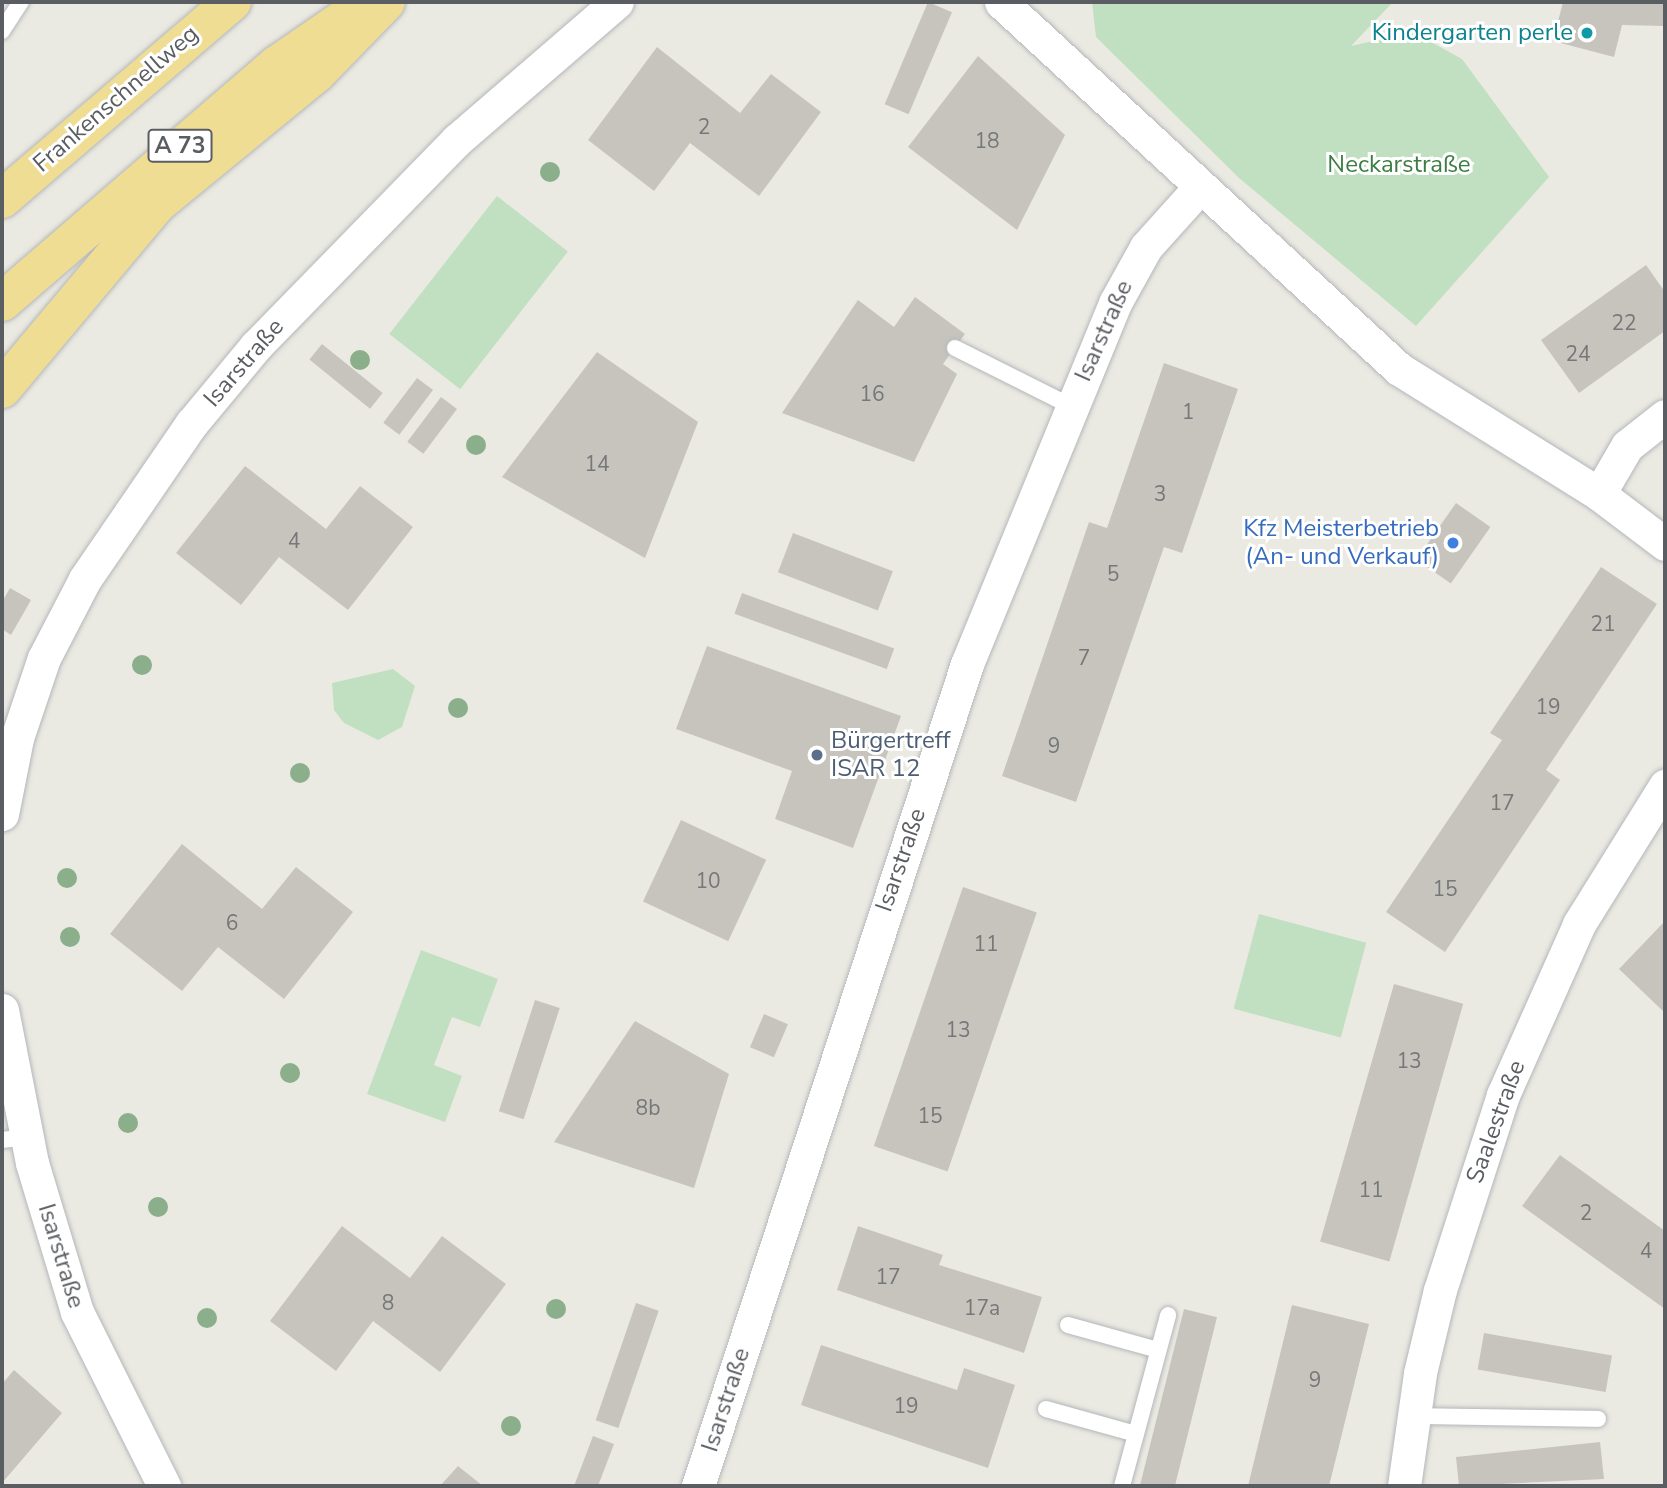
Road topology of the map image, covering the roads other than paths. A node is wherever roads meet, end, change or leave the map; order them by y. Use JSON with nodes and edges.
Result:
{"nodes":[{"id":1,"x":21,"y":2,"type":"edge"},
{"id":2,"x":232,"y":2,"type":"edge"},
{"id":3,"x":369,"y":2,"type":"edge"},
{"id":4,"x":386,"y":2,"type":"edge"},
{"id":5,"x":617,"y":2,"type":"edge"},
{"id":6,"x":1001,"y":2,"type":"edge"},
{"id":7,"x":2,"y":31,"type":"edge"},
{"id":8,"x":1200,"y":187,"type":"junction"},
{"id":9,"x":2,"y":199,"type":"edge"},
{"id":10,"x":2,"y":302,"type":"edge"},
{"id":11,"x":955,"y":348,"type":"dead end"},
{"id":12,"x":2,"y":388,"type":"edge"},
{"id":13,"x":1071,"y":406,"type":"junction"},
{"id":14,"x":1665,"y":416,"type":"edge"},
{"id":15,"x":1598,"y":494,"type":"junction"},
{"id":16,"x":1665,"y":544,"type":"edge"},
{"id":17,"x":1665,"y":786,"type":"edge"},
{"id":18,"x":2,"y":814,"type":"edge"},
{"id":19,"x":2,"y":1010,"type":"edge"},
{"id":20,"x":14,"y":1139,"type":"edge"},
{"id":21,"x":1168,"y":1315,"type":"dead end"},
{"id":22,"x":1068,"y":1325,"type":"dead end"},
{"id":23,"x":1158,"y":1350,"type":"junction"},
{"id":24,"x":1046,"y":1409,"type":"dead end"},
{"id":25,"x":1414,"y":1416,"type":"junction"},
{"id":26,"x":1598,"y":1419,"type":"dead end"},
{"id":27,"x":1136,"y":1434,"type":"junction"},
{"id":28,"x":164,"y":1486,"type":"edge"},
{"id":29,"x":698,"y":1486,"type":"edge"},
{"id":30,"x":1122,"y":1486,"type":"edge"},
{"id":31,"x":1404,"y":1486,"type":"edge"}],
"edges":[{"from":1,"to":7,"type":"lane"},
{"from":2,"to":9,"type":"highway","name":"Frankenschnellweg"},
{"from":3,"to":10,"type":"highway","number":"A 73"},
{"from":4,"to":12,"type":"highway"},
{"from":5,"to":18,"type":"street","name":"Isarstraße"},
{"from":6,"to":8,"type":"street"},
{"from":8,"to":13,"type":"street","name":"Isarstraße"},
{"from":8,"to":15,"type":"street"},
{"from":11,"to":13,"type":"lane"},
{"from":13,"to":29,"type":"street","name":"Isarstraße"},
{"from":14,"to":15,"type":"street"},
{"from":15,"to":16,"type":"street"},
{"from":17,"to":25,"type":"street","name":"Saalestraße"},
{"from":19,"to":20,"type":"street","name":"Isarstraße"},
{"from":20,"to":28,"type":"street","name":"Isarstraße"},
{"from":21,"to":23,"type":"lane"},
{"from":22,"to":23,"type":"lane"},
{"from":23,"to":27,"type":"lane"},
{"from":24,"to":27,"type":"lane"},
{"from":25,"to":26,"type":"lane"},
{"from":25,"to":31,"type":"street","name":"Saalestraße"},
{"from":27,"to":30,"type":"lane"}]}
